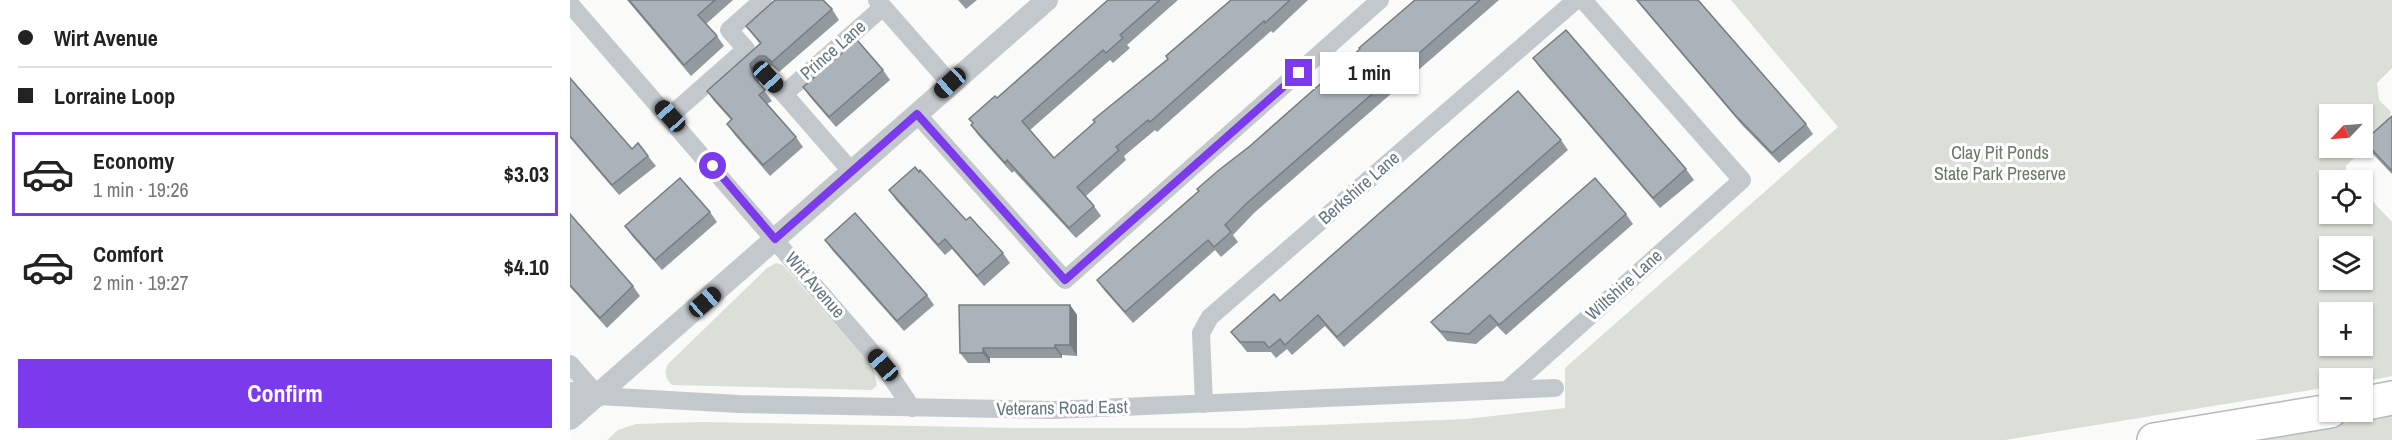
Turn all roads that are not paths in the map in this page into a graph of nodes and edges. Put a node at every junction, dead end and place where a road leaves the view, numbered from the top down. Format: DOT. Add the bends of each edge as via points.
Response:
graph roads {
  1 [pos="763,0"];
  2 [pos="1047,0"];
  3 [pos="1380,0"];
  4 [pos="1576,0"];
  5 [pos="1583,0"];
  6 [pos="880,3"];
  7 [pos="570,4"];
  8 [pos="768,77"];
  9 [pos="950,83"];
  10 [pos="784,94"];
  11 [pos="917,114"];
  12 [pos="670,116"];
  13 [pos="852,172"];
  14 [pos="775,239"];
  15 [pos="570,364"];
  16 [pos="1555,388"];
  17 [pos="1507,390"];
  18 [pos="570,393"];
  19 [pos="598,396"];
  20 [pos="2392,398"];
  21 [pos="2373,402"];
  22 [pos="1204,404"];
  23 [pos="912,408"];
  24 [pos="2319,413"];
  25 [pos="570,419"];
  26 [pos="2154,440"];
  1 -- 12 [label="street" via="729,30 746,49"];
  2 -- 9 [label="street"];
  3 -- 11 [label="street" via="1065,280"];
  4 -- 22 [label="street, Berkshire Lane" via="1210,317 1201,333"];
  5 -- 17 [label="street, Wiltshire Lane" via="1742,180"];
  6 -- 9 [label="street"];
  6 -- 10 [label="street, Prince Lane"];
  7 -- 12 [label="street, Wirt Avenue"];
  8 -- 10 [label="street, Prince Lane"];
  9 -- 11 [label="street"];
  10 -- 13 [label="street, Prince Lane"];
  11 -- 13 [label="street"];
  12 -- 14 [label="street, Wirt Avenue"];
  13 -- 14 [label="street"];
  14 -- 19 [label="street"];
  14 -- 23 [label="street, Wirt Avenue" via="883,365"];
  15 -- 19 [label="street"];
  16 -- 17 [label="street, Veterans Road East"];
  17 -- 22 [label="street, Veterans Road East"];
  18 -- 19 [label="street, Veterans Road East"];
  19 -- 23 [label="street, Veterans Road East"];
  19 -- 25 [label="street"];
  20 -- 21 [label="highway"];
  22 -- 23 [label="street, Veterans Road East" via="1053,410"];
  24 -- 26 [label="highway"];
}
